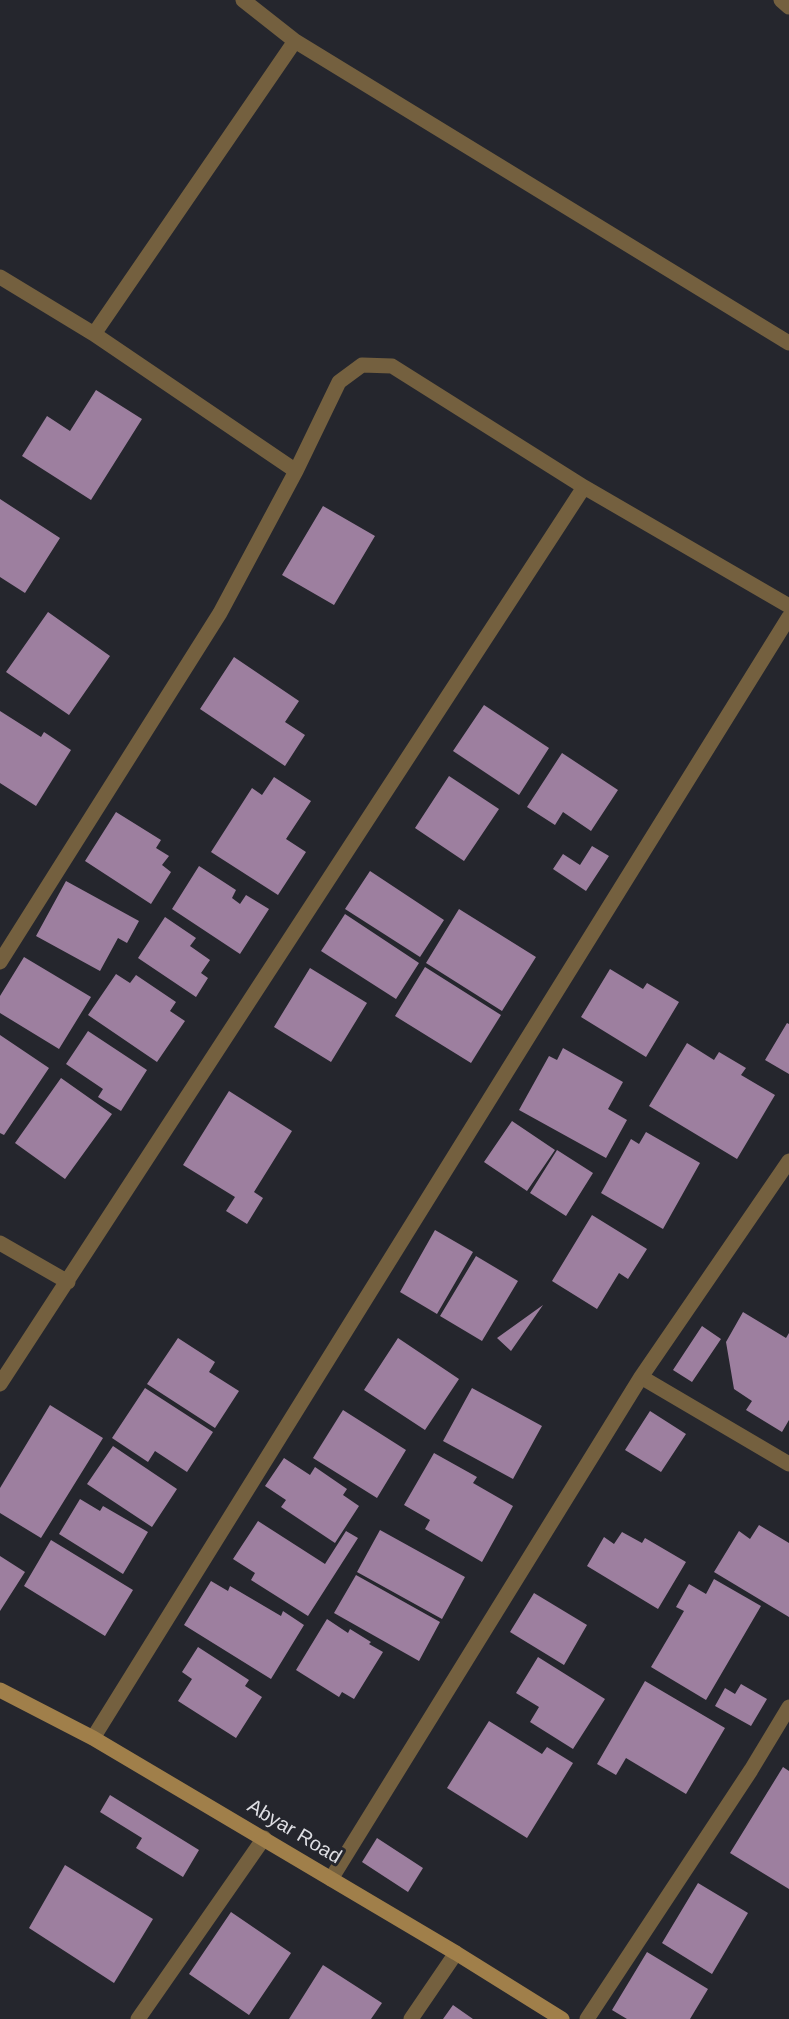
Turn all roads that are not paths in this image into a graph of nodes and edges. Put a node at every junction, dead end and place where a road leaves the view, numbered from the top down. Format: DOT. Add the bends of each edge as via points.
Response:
graph roads {
  1 [pos="243,0"];
  2 [pos="782,0"];
  3 [pos="789,7"];
  4 [pos="294,41"];
  5 [pos="0,277"];
  6 [pos="93,334"];
  7 [pos="789,343"];
  8 [pos="296,471"];
  9 [pos="584,488"];
  10 [pos="789,606"];
  11 [pos="789,617"];
  12 [pos="0,962"];
  13 [pos="789,1161"];
  14 [pos="0,1243"];
  15 [pos="68,1282"];
  16 [pos="641,1377"];
  17 [pos="0,1384"];
  18 [pos="789,1464"];
  19 [pos="0,1690"];
  20 [pos="789,1707"];
  21 [pos="93,1738"];
  22 [pos="264,1838"];
  23 [pos="331,1879"];
  24 [pos="456,1953"];
  25 [pos="138,2019"];
  26 [pos="411,2019"];
  27 [pos="562,2019"];
  28 [pos="587,2019"];
  1 -- 4 [label="street"];
  2 -- 3 [label="street"];
  4 -- 6 [label="street"];
  4 -- 7 [label="street"];
  5 -- 6 [label="street"];
  6 -- 8 [label="street"];
  8 -- 9 [label="street" via="339,382 362,365 392,366"];
  8 -- 12 [label="street" via="220,613"];
  9 -- 10 [label="street"];
  9 -- 15 [label="street"];
  11 -- 21 [label="street"];
  13 -- 16 [label="street"];
  14 -- 15 [label="street"];
  15 -- 17 [label="street"];
  16 -- 18 [label="street"];
  16 -- 23 [label="street"];
  19 -- 21 [label="main road, Abyar Road"];
  20 -- 28 [label="street"];
  21 -- 22 [label="main road, Abyar Road"];
  22 -- 23 [label="main road, Abyar Road"];
  22 -- 25 [label="street"];
  23 -- 24 [label="main road, Abyar Road"];
  24 -- 26 [label="street"];
  24 -- 27 [label="main road, Abyar Road"];
}
